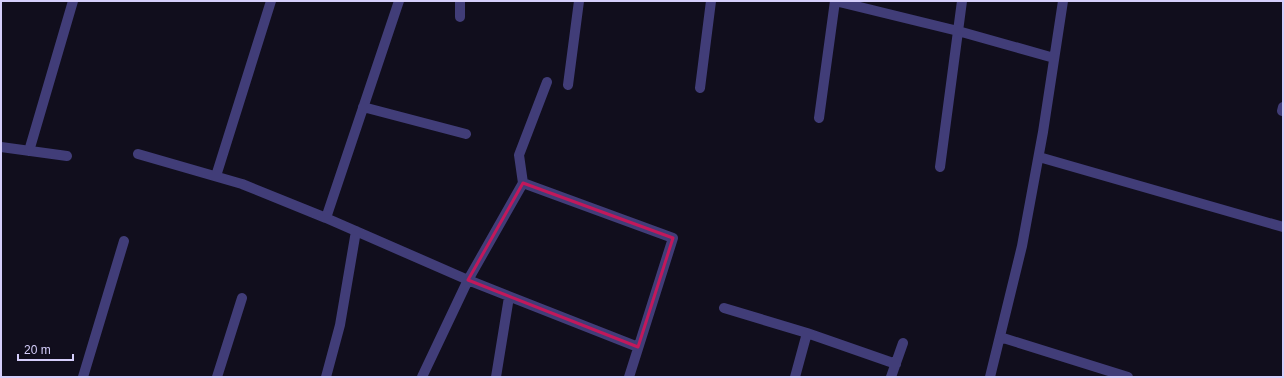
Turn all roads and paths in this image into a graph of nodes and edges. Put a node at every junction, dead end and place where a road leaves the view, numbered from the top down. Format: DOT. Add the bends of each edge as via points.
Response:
graph roads {
  1 [pos="73,1"];
  2 [pos="271,1"];
  3 [pos="399,1"];
  4 [pos="460,1"];
  5 [pos="580,1"];
  6 [pos="711,1"];
  7 [pos="835,1"];
  8 [pos="962,1"];
  9 [pos="1063,1"];
  10 [pos="460,17"];
  11 [pos="958,31"];
  12 [pos="1054,58"];
  13 [pos="547,82"];
  14 [pos="568,85"];
  15 [pos="700,88"];
  16 [pos="363,107"];
  17 [pos="819,118"];
  18 [pos="466,134"];
  19 [pos="1,147"];
  20 [pos="28,151"];
  21 [pos="138,154"];
  22 [pos="67,156"];
  23 [pos="1039,156"];
  24 [pos="940,167"];
  25 [pos="216,176"];
  26 [pos="523,183"];
  27 [pos="326,218"];
  28 [pos="1283,227"];
  29 [pos="356,231"];
  30 [pos="124,241"];
  31 [pos="468,280"];
  32 [pos="509,297"];
  33 [pos="242,298"];
  34 [pos="724,308"];
  35 [pos="807,333"];
  36 [pos="1000,337"];
  37 [pos="903,343"];
  38 [pos="638,347"];
  39 [pos="896,364"];
  40 [pos="83,377"];
  41 [pos="217,377"];
  42 [pos="326,377"];
  43 [pos="422,377"];
  44 [pos="496,377"];
  45 [pos="629,377"];
  46 [pos="795,377"];
  47 [pos="891,377"];
  48 [pos="990,377"];
  49 [pos="1128,377"];
  1 -- 20 [label="street"];
  2 -- 25 [label="street"];
  3 -- 16 [label="street"];
  4 -- 10 [label="street"];
  5 -- 14 [label="street"];
  6 -- 15 [label="street"];
  7 -- 11 [label="street"];
  7 -- 17 [label="street"];
  8 -- 11 [label="street"];
  9 -- 12 [label="street"];
  11 -- 12 [label="street"];
  11 -- 24 [label="street"];
  12 -- 23 [label="street"];
  13 -- 26 [label="street" via="519,156"];
  16 -- 18 [label="street"];
  16 -- 27 [label="street"];
  19 -- 20 [label="street"];
  20 -- 22 [label="street"];
  21 -- 25 [label="street"];
  23 -- 28 [label="street"];
  23 -- 36 [label="street" via="1022,246"];
  25 -- 27 [label="street"];
  26 -- 31 [label="street"];
  26 -- 38 [label="street" via="673,238"];
  27 -- 29 [label="street"];
  29 -- 31 [label="street"];
  29 -- 42 [label="street" via="340,325"];
  30 -- 40 [label="street"];
  31 -- 32 [label="street"];
  31 -- 43 [label="street"];
  32 -- 38 [label="street"];
  32 -- 44 [label="street"];
  33 -- 41 [label="street"];
  34 -- 35 [label="street"];
  35 -- 39 [label="street"];
  35 -- 46 [label="street"];
  36 -- 48 [label="street"];
  36 -- 49 [label="street"];
  37 -- 39 [label="street"];
  38 -- 45 [label="street"];
  39 -- 47 [label="street"];
}
